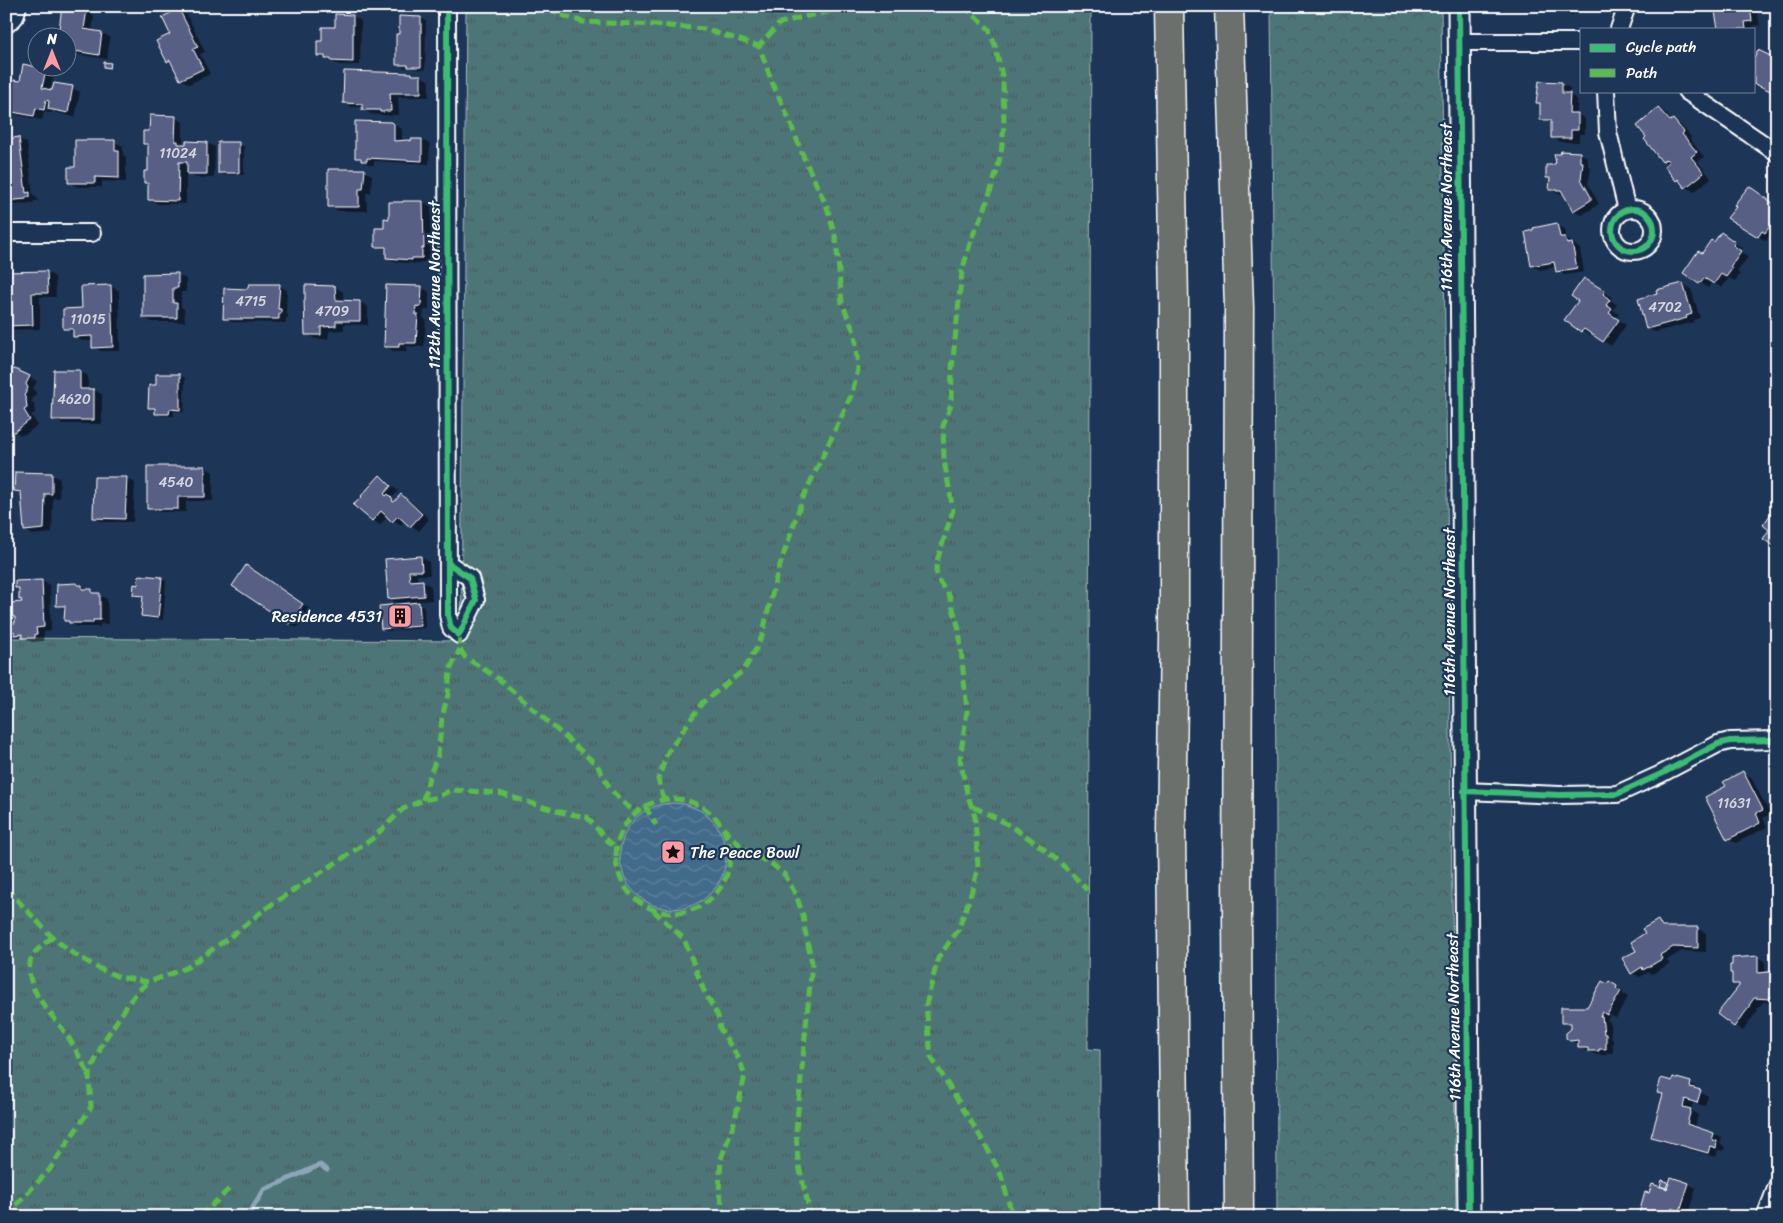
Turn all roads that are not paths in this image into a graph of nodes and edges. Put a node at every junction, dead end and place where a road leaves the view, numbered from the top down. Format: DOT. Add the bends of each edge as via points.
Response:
graph roads {
  1 [pos="18,6"];
  2 [pos="447,6"];
  3 [pos="1169,6"];
  4 [pos="1229,6"];
  5 [pos="1458,6"];
  6 [pos="1629,6"];
  7 [pos="1638,6"];
  8 [pos="6,25"];
  9 [pos="1619,28"];
  10 [pos="1459,42"];
  11 [pos="1580,42"];
  12 [pos="1606,92"];
  13 [pos="1687,92"];
  14 [pos="1777,153"];
  15 [pos="1627,210"];
  16 [pos="6,233"];
  17 [pos="92,233"];
  18 [pos="448,563"];
  19 [pos="1777,740"];
  20 [pos="1464,791"];
  21 [pos="1777,1186"];
  22 [pos="1176,1217"];
  23 [pos="1240,1217"];
  24 [pos="1469,1217"];
  25 [pos="1765,1217"];
  1 -- 8 [label="street" via="15,17"];
  2 -- 18 [label="street, 112th Avenue Northeast"];
  3 -- 22 [label="highway" via="1174,312 1171,831"];
  4 -- 23 [label="highway" via="1238,308"];
  5 -- 10 [label="street, 116th Avenue Northeast"];
  6 -- 7 [label="street"];
  6 -- 9 [label="street"];
  10 -- 11 [label="street"];
  10 -- 20 [label="street, 116th Avenue Northeast"];
  12 -- 15 [label="street" via="1608,132"];
  13 -- 14 [label="street"];
  16 -- 17 [label="street"];
  19 -- 20 [label="street" via="1718,744 1617,794"];
  20 -- 24 [label="street, 116th Avenue Northeast"];
  21 -- 25 [label="street"];
}
